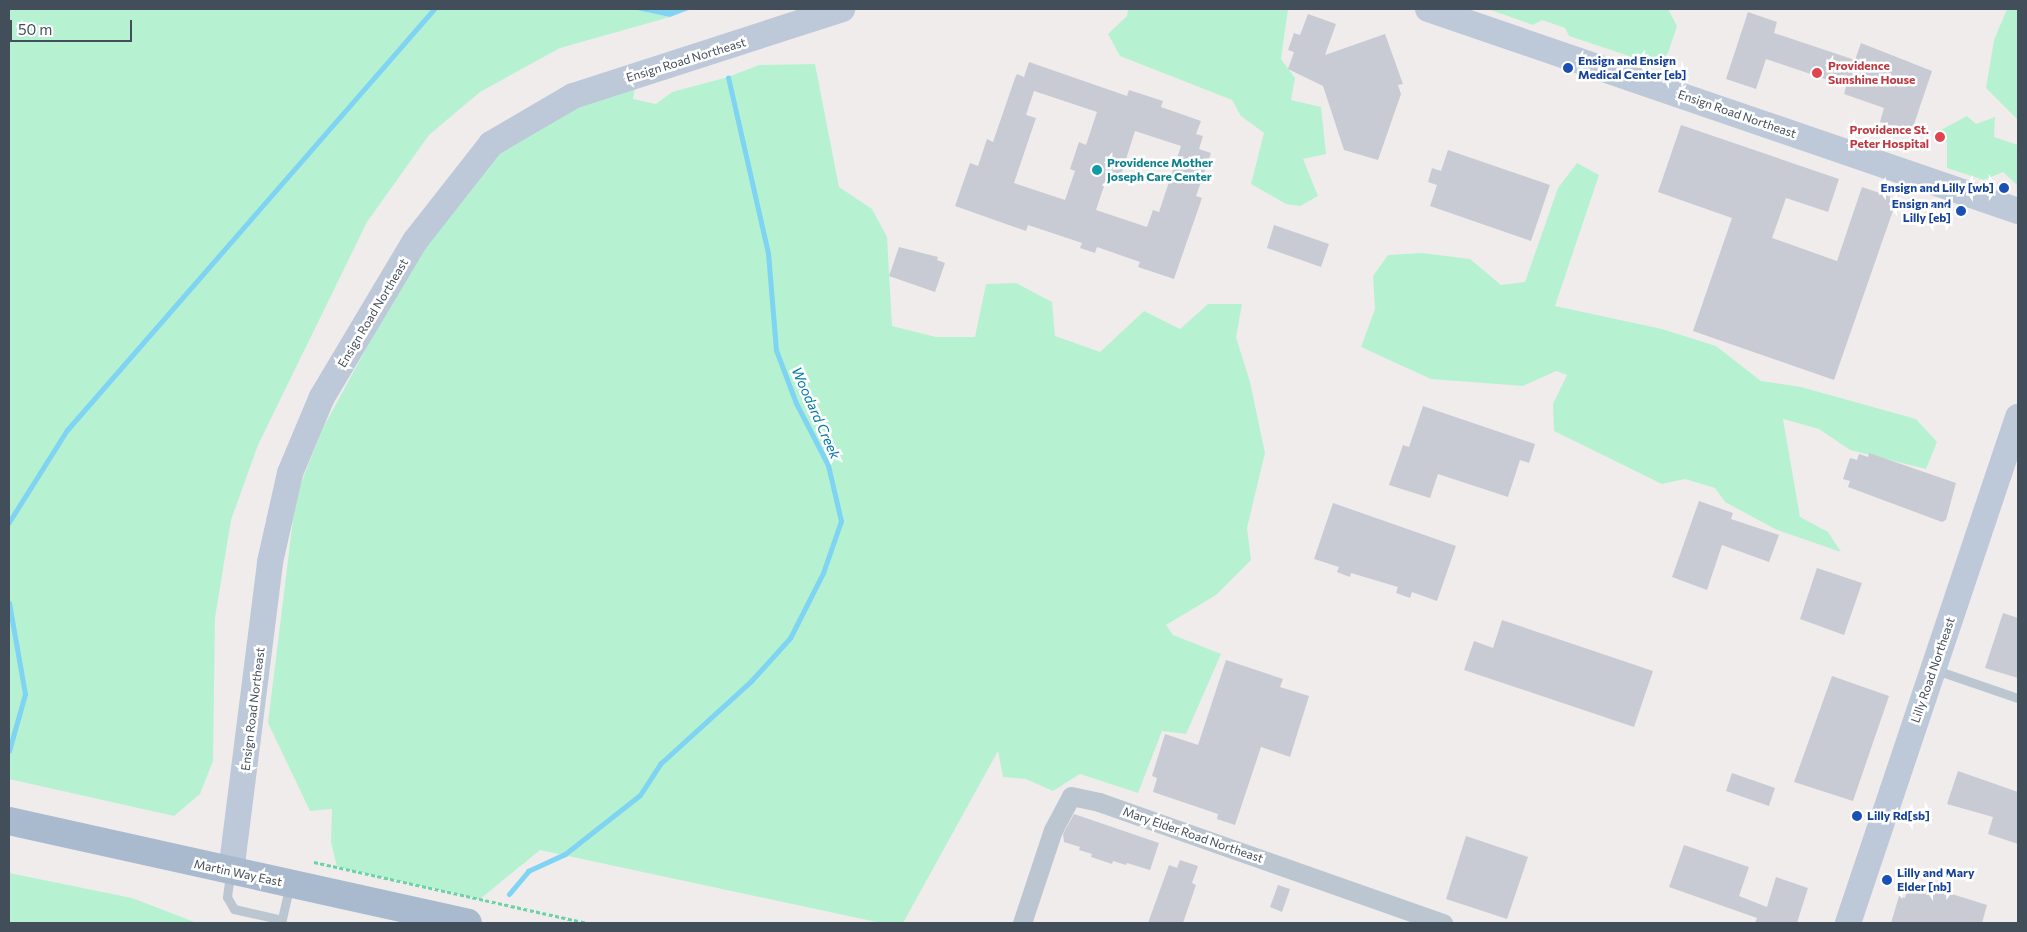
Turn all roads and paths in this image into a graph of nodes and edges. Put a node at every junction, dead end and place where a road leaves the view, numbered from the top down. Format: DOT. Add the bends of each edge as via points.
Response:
graph roads {
  1 [pos="842,9"];
  2 [pos="1428,9"];
  3 [pos="2018,211"];
  4 [pos="2018,417"];
  5 [pos="1934,669"];
  6 [pos="2018,698"];
  7 [pos="9,821"];
  8 [pos="314,862"];
  9 [pos="231,872"];
  10 [pos="289,884"];
  11 [pos="282,921"];
  12 [pos="468,923"];
  13 [pos="587,923"];
  14 [pos="1022,923"];
  15 [pos="1443,923"];
  16 [pos="1848,923"];
  1 -- 9 [label="street, Ensign Road Northeast" via="566,100 491,144 415,241 322,397 290,473 270,562"];
  2 -- 3 [label="street, Ensign Road Northeast"];
  4 -- 5 [label="street, Lilly Road Northeast"];
  5 -- 6 [label="lane"];
  5 -- 16 [label="street, Lilly Road Northeast"];
  7 -- 9 [label="main road, Martin Way East"];
  8 -- 13 [label="path"];
  9 -- 10 [label="main road, Martin Way East"];
  9 -- 11 [label="lane" via="226,897 234,909"];
  10 -- 11 [label="lane"];
  10 -- 12 [label="main road, Martin Way East"];
  14 -- 15 [label="street, Mary Elder Road Northeast" via="1053,830 1070,796 1099,802"];
}
